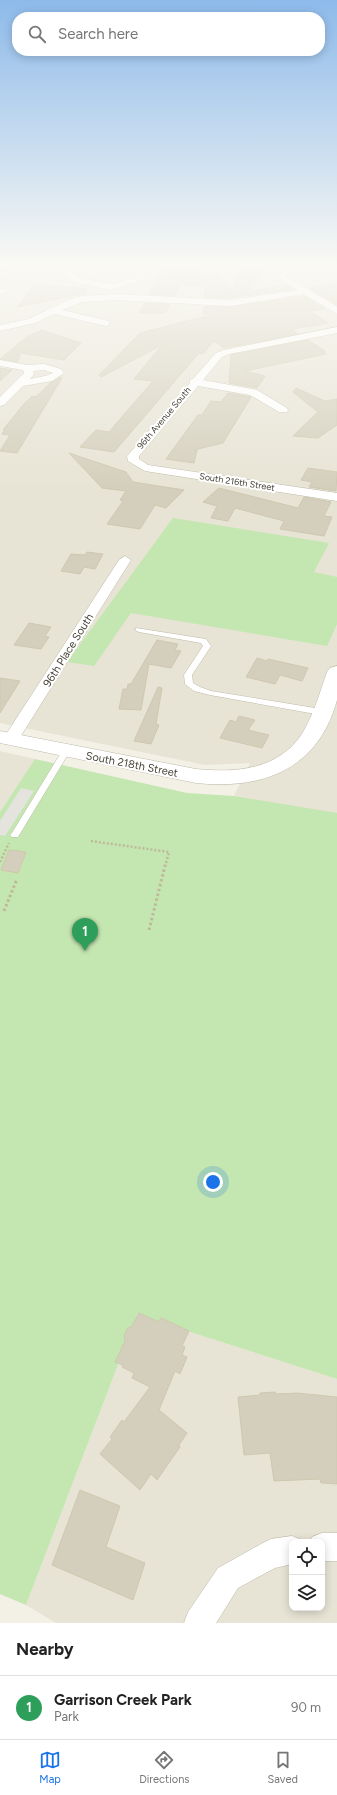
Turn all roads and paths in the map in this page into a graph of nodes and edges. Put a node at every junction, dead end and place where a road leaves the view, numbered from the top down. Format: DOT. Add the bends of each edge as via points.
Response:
graph roads {
  1 [pos="293,339"];
  2 [pos="0,363"];
  3 [pos="25,377"];
  4 [pos="194,382"];
  5 [pos="0,403"];
  6 [pos="282,410"];
  7 [pos="138,465"];
  8 [pos="337,497"];
  9 [pos="125,560"];
  10 [pos="139,630"];
  11 [pos="337,672"];
  12 [pos="321,712"];
  13 [pos="5,738"];
  14 [pos="66,750"];
  15 [pos="15,835"];
  16 [pos="91,841"];
  17 [pos="0,862"];
  18 [pos="17,879"];
  19 [pos="4,911"];
  20 [pos="149,930"];
  21 [pos="325,1547"];
  22 [pos="337,1547"];
  23 [pos="289,1551"];
  24 [pos="199,1623"];
  1 -- 4 [label="street, 96th Avenue South" via="227,352 214,359"];
  2 -- 3 [label="street"];
  3 -- 3 [label="street" via="48,379 56,376 58,371 49,367"];
  3 -- 5 [label="street"];
  4 -- 6 [label="street" via="252,392"];
  4 -- 7 [label="street, 96th Avenue South" via="133,456"];
  7 -- 8 [label="street, South 216th Street"];
  9 -- 13 [label="street, 96th Place South"];
  10 -- 12 [label="lane" via="203,641 207,646 188,675 188,684 197,689"];
  11 -- 12 [label="street, South 218th Street"];
  12 -- 14 [label="street, South 218th Street" via="311,736 302,749 285,763 264,773 242,779 215,779"];
  13 -- 14 [label="street, South 218th Street"];
  14 -- 15 [label="lane"];
  15 -- 17 [label="path"];
  16 -- 20 [label="path" via="169,852"];
  18 -- 19 [label="path"];
  21 -- 22 [label="street"];
  23 -- 24 [label="street" via="272,1554 228,1578"];
}
